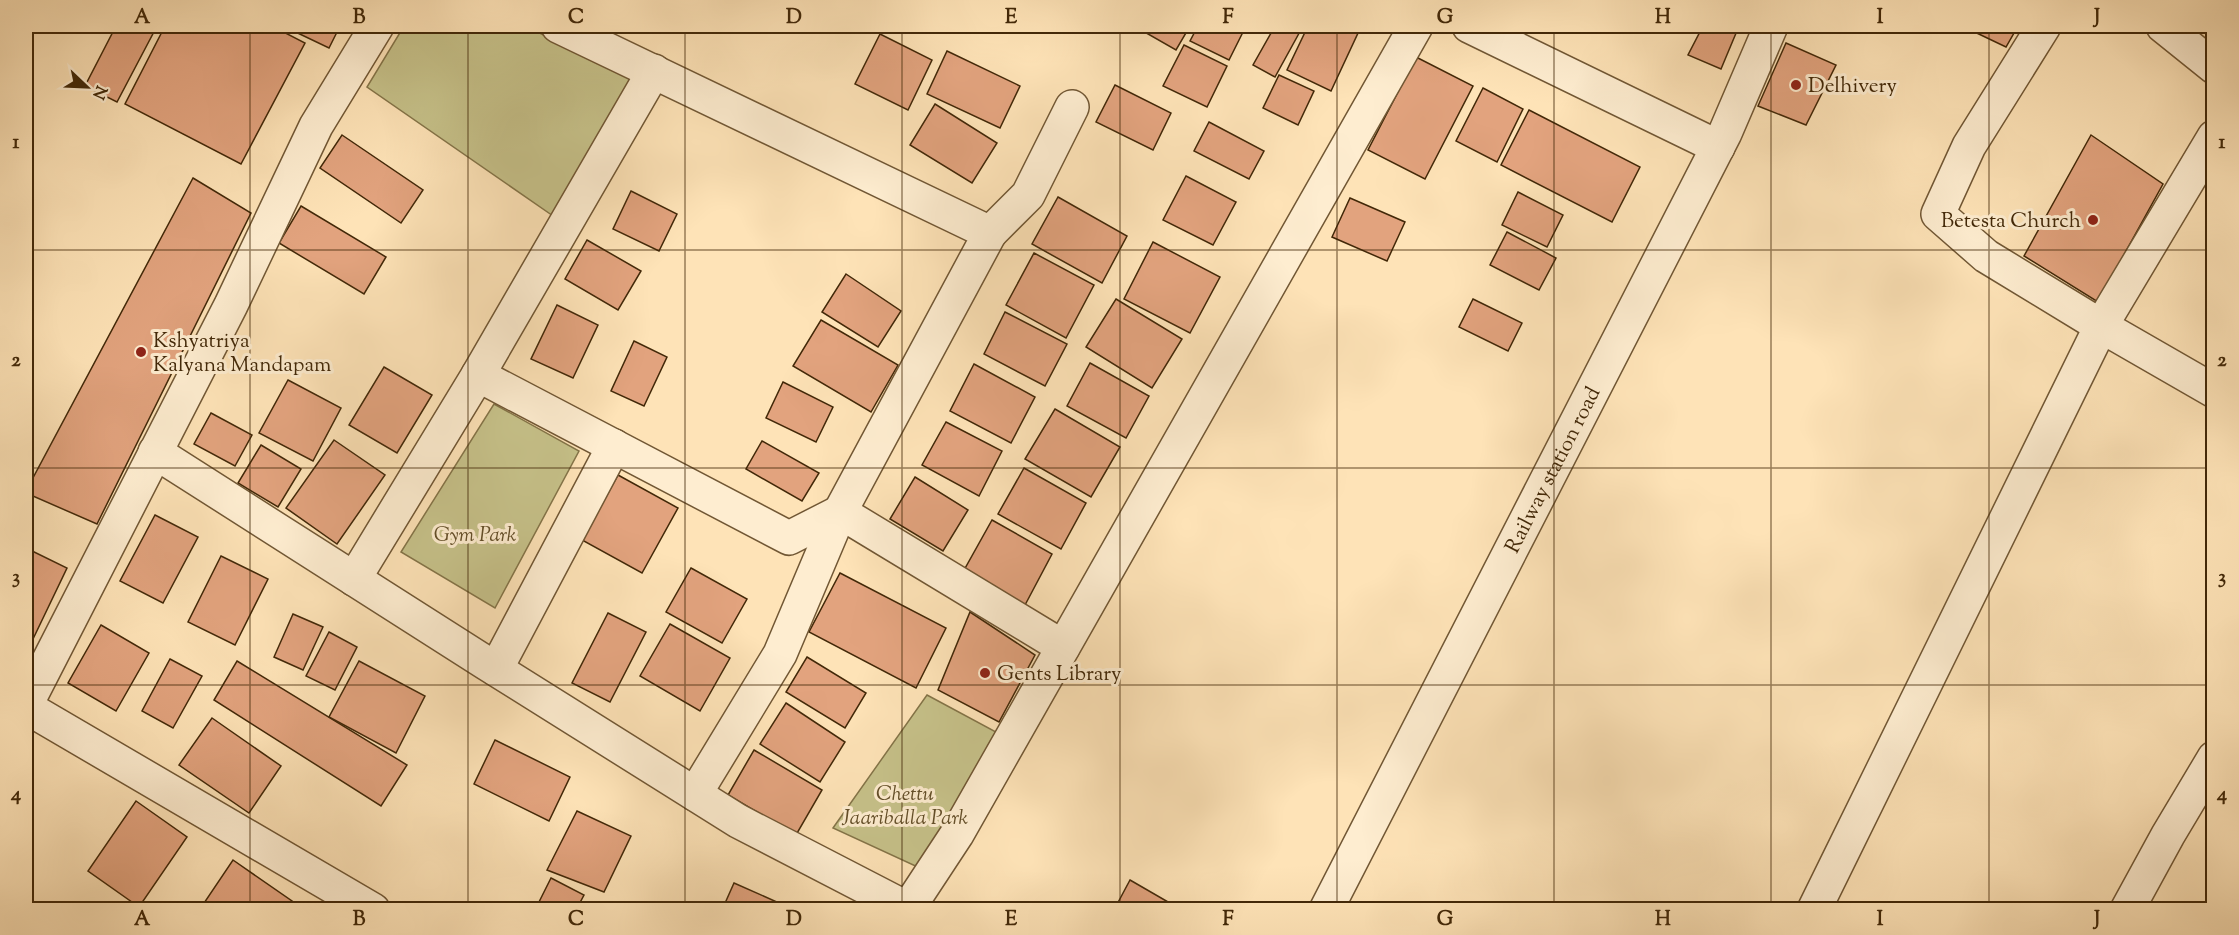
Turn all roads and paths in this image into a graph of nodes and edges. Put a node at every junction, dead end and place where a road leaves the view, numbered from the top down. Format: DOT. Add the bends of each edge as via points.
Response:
graph roads {
  1 [pos="377,26"];
  2 [pos="558,26"];
  3 [pos="1416,26"];
  4 [pos="1469,26"];
  5 [pos="1771,26"];
  6 [pos="2044,26"];
  7 [pos="2163,26"];
  8 [pos="2214,67"];
  9 [pos="654,71"];
  10 [pos="1072,106"];
  11 [pos="2214,137"];
  12 [pos="1718,147"];
  13 [pos="990,232"];
  14 [pos="2101,326"];
  15 [pos="478,375"];
  16 [pos="2214,390"];
  17 [pos="614,446"];
  18 [pos="155,452"];
  19 [pos="840,512"];
  20 [pos="354,579"];
  21 [pos="1063,647"];
  22 [pos="35,661"];
  23 [pos="496,669"];
  24 [pos="26,706"];
  25 [pos="2214,758"];
  26 [pos="696,794"];
  27 [pos="373,909"];
  28 [pos="908,909"];
  29 [pos="1326,909"];
  30 [pos="1814,909"];
  31 [pos="2127,909"];
  1 -- 18 [label="street" via="316,126 231,305"];
  2 -- 9 [label="street"];
  3 -- 21 [label="street"];
  4 -- 12 [label="street"];
  5 -- 12 [label="street, Railway station road"];
  6 -- 14 [label="street" via="1969,146 1938,214 1986,256"];
  7 -- 8 [label="street"];
  9 -- 13 [label="street"];
  9 -- 15 [label="street"];
  10 -- 13 [label="street" via="1028,195"];
  11 -- 14 [label="street"];
  12 -- 29 [label="street, Railway station road"];
  13 -- 19 [label="street"];
  14 -- 16 [label="street"];
  14 -- 30 [label="street"];
  15 -- 17 [label="street"];
  15 -- 20 [label="street"];
  17 -- 19 [label="street" via="789,538"];
  17 -- 23 [label="street"];
  18 -- 20 [label="street"];
  18 -- 22 [label="street"];
  19 -- 21 [label="street"];
  19 -- 26 [label="street" via="780,654"];
  20 -- 23 [label="street"];
  21 -- 28 [label="street" via="957,834"];
  22 -- 24 [label="street"];
  23 -- 26 [label="street"];
  24 -- 27 [label="street"];
  25 -- 31 [label="street"];
  26 -- 28 [label="street" via="738,821"];
}
